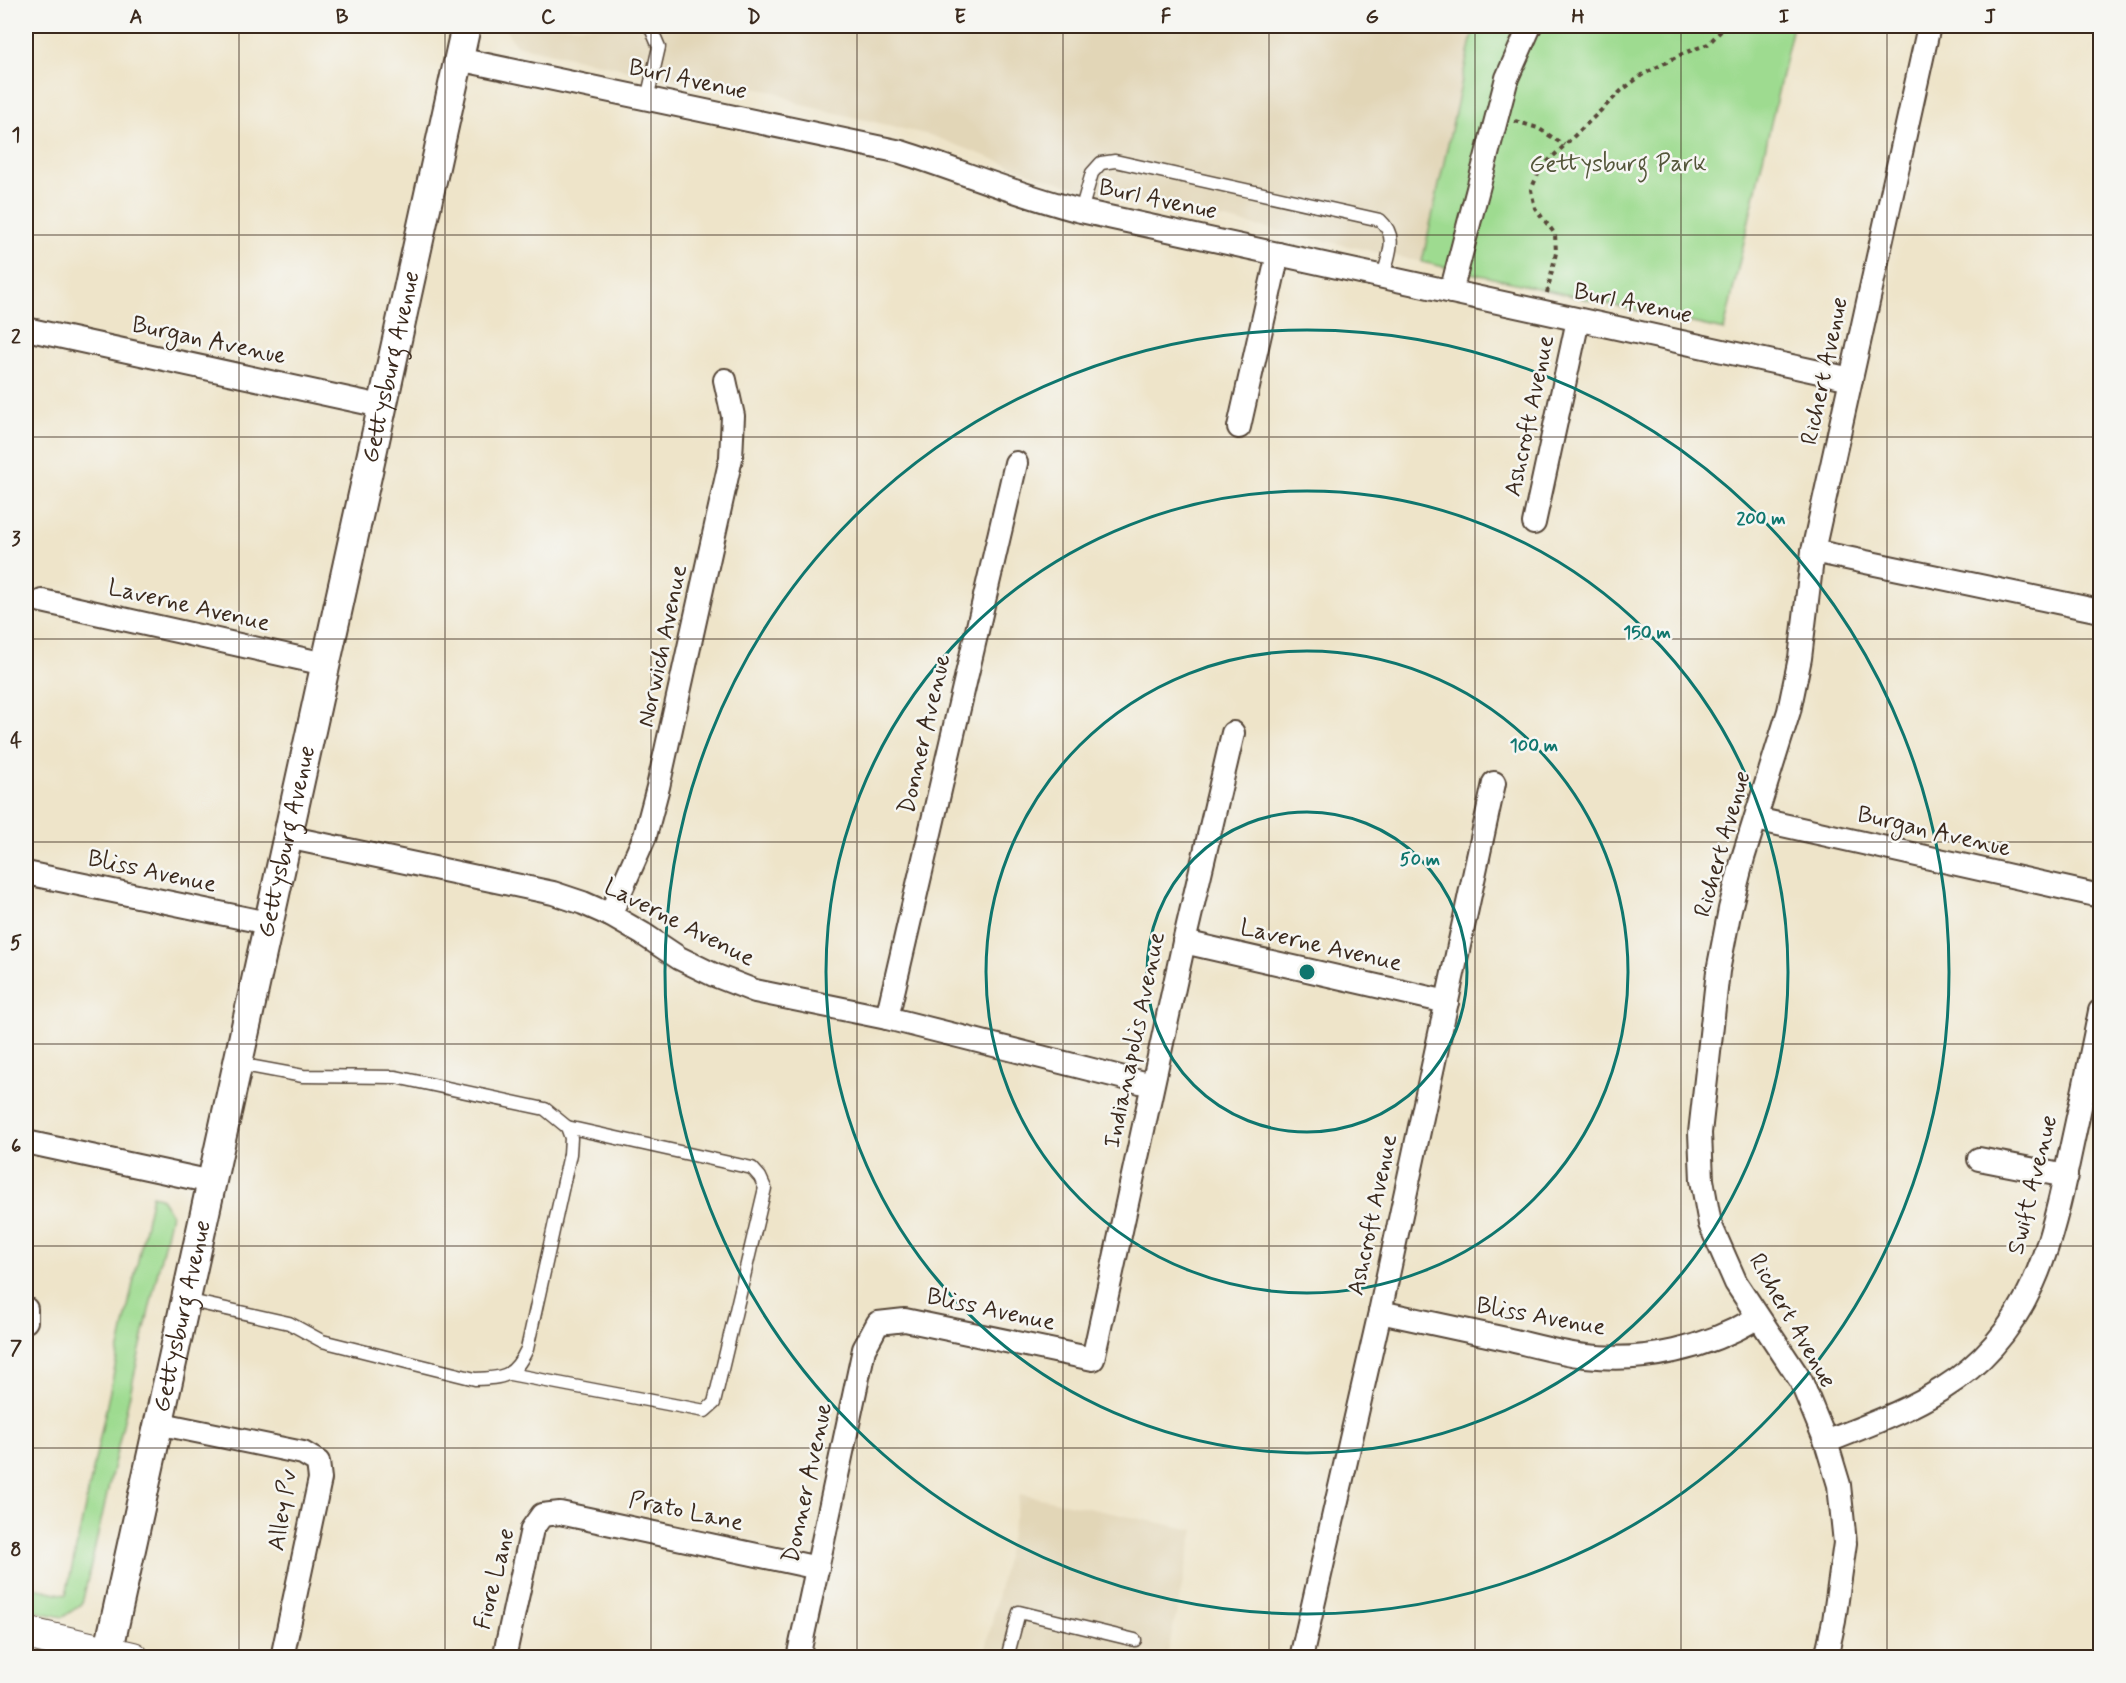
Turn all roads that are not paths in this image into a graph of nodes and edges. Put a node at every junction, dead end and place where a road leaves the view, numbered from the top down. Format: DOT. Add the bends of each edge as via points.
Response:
graph roads {
  1 [pos="466,26"];
  2 [pos="650,26"];
  3 [pos="1530,26"];
  4 [pos="1929,26"];
  5 [pos="458,59"];
  6 [pos="647,99"];
  7 [pos="1081,211"];
  8 [pos="1278,254"];
  9 [pos="1383,277"];
  10 [pos="1451,292"];
  11 [pos="1578,320"];
  12 [pos="26,329"];
  13 [pos="1851,378"];
  14 [pos="725,380"];
  15 [pos="381,406"];
  16 [pos="1239,427"];
  17 [pos="1016,463"];
  18 [pos="1534,523"];
  19 [pos="1813,551"];
  20 [pos="42,601"];
  21 [pos="2100,611"];
  22 [pos="325,664"];
  23 [pos="1233,733"];
  24 [pos="1494,783"];
  25 [pos="1756,819"];
  26 [pos="287,837"];
  27 [pos="26,873"];
  28 [pos="2100,896"];
  29 [pos="609,915"];
  30 [pos="268,923"];
  31 [pos="1184,942"];
  32 [pos="1447,1002"];
  33 [pos="2100,1011"];
  34 [pos="887,1018"];
  35 [pos="238,1064"];
  36 [pos="1152,1085"];
  37 [pos="567,1127"];
  38 [pos="26,1142"];
  39 [pos="1979,1159"];
  40 [pos="2066,1176"];
  41 [pos="212,1182"];
  42 [pos="185,1300"];
  43 [pos="26,1309"];
  44 [pos="1380,1312"];
  45 [pos="1757,1318"];
  46 [pos="26,1321"];
  47 [pos="878,1323"];
  48 [pos="1093,1359"];
  49 [pos="510,1374"];
  50 [pos="158,1424"];
  51 [pos="1826,1442"];
  52 [pos="542,1515"];
  53 [pos="818,1569"];
  54 [pos="26,1633"];
  55 [pos="1135,1640"];
  56 [pos="116,1656"];
  57 [pos="282,1658"];
  58 [pos="504,1658"];
  59 [pos="798,1658"];
  60 [pos="1007,1658"];
  61 [pos="1301,1658"];
  62 [pos="1826,1658"];
  1 -- 5 [label="street, Gettysburg Avenue"];
  2 -- 6 [label="lane" via="659,47"];
  3 -- 10 [label="street" via="1506,78"];
  4 -- 13 [label="street, Richert Avenue"];
  5 -- 6 [label="street, Burl Avenue"];
  5 -- 15 [label="street, Gettysburg Avenue"];
  6 -- 7 [label="street, Burl Avenue" via="901,152 1021,195"];
  7 -- 8 [label="street, Burl Avenue"];
  7 -- 9 [label="lane" via="1090,178 1101,163 1115,161 1150,168 1380,220 1390,228 1392,240"];
  8 -- 9 [label="street, Burl Avenue"];
  8 -- 16 [label="street"];
  9 -- 10 [label="street, Burl Avenue"];
  10 -- 11 [label="street, Burl Avenue"];
  11 -- 13 [label="street, Burl Avenue"];
  11 -- 18 [label="street, Ashcroft Avenue"];
  12 -- 15 [label="street, Burgan Avenue"];
  13 -- 19 [label="street, Richert Avenue"];
  14 -- 29 [label="street, Norwich Avenue" via="733,416 729,469 645,836"];
  15 -- 22 [label="street, Gettysburg Avenue"];
  17 -- 34 [label="street, Donner Avenue"];
  19 -- 21 [label="street"];
  19 -- 25 [label="street, Richert Avenue" via="1800,658 1789,711"];
  20 -- 22 [label="street, Laverne Avenue"];
  22 -- 26 [label="street, Gettysburg Avenue"];
  23 -- 31 [label="street, Indianapolis Avenue"];
  24 -- 32 [label="street, Ashcroft Avenue"];
  25 -- 28 [label="street, Burgan Avenue"];
  25 -- 45 [label="street, Richert Avenue" via="1730,909 1718,972 1700,1132 1701,1180 1710,1224 1736,1283"];
  26 -- 29 [label="street, Laverne Avenue" via="553,893"];
  26 -- 30 [label="street, Gettysburg Avenue"];
  27 -- 30 [label="street, Bliss Avenue"];
  29 -- 34 [label="street, Laverne Avenue" via="679,958 755,991"];
  30 -- 35 [label="street, Gettysburg Avenue"];
  31 -- 32 [label="street, Laverne Avenue"];
  31 -- 36 [label="street, Indianapolis Avenue"];
  32 -- 44 [label="street, Ashcroft Avenue"];
  33 -- 40 [label="street, Swift Avenue"];
  34 -- 36 [label="street, Laverne Avenue"];
  35 -- 37 [label="lane" via="303,1076 396,1077 545,1109"];
  35 -- 41 [label="street, Gettysburg Avenue"];
  36 -- 48 [label="street, Indianapolis Avenue"];
  37 -- 49 [label="lane" via="570,1154 526,1348 520,1364"];
  37 -- 49 [label="lane" via="752,1168 765,1188 714,1403 705,1411"];
  38 -- 41 [label="street"];
  39 -- 40 [label="street"];
  40 -- 51 [label="street, Swift Avenue" via="2054,1230 2039,1272 1994,1347 1942,1389"];
  41 -- 42 [label="street, Gettysburg Avenue"];
  42 -- 49 [label="lane" via="290,1323 322,1341 475,1379"];
  42 -- 50 [label="street, Gettysburg Avenue"];
  43 -- 46 [label="street"];
  44 -- 45 [label="street, Bliss Avenue" via="1586,1356 1632,1358 1705,1343"];
  44 -- 61 [label="street, Ashcroft Avenue"];
  45 -- 51 [label="street, Richert Avenue" via="1801,1381"];
  47 -- 48 [label="street, Bliss Avenue" via="905,1320"];
  47 -- 53 [label="street, Donner Avenue" via="864,1349"];
  50 -- 56 [label="street, Gettysburg Avenue"];
  50 -- 57 [label="street, Alley Pv" via="303,1454 318,1462 320,1479"];
  51 -- 62 [label="street, Richert Avenue" via="1839,1485 1845,1543"];
  52 -- 53 [label="street, Prato Lane" via="560,1513"];
  52 -- 58 [label="street, Fiore Lane" via="532,1529"];
  53 -- 59 [label="street, Donner Avenue"];
  54 -- 56 [label="main road"];
  55 -- 60 [label="lane" via="1019,1612"];
}
